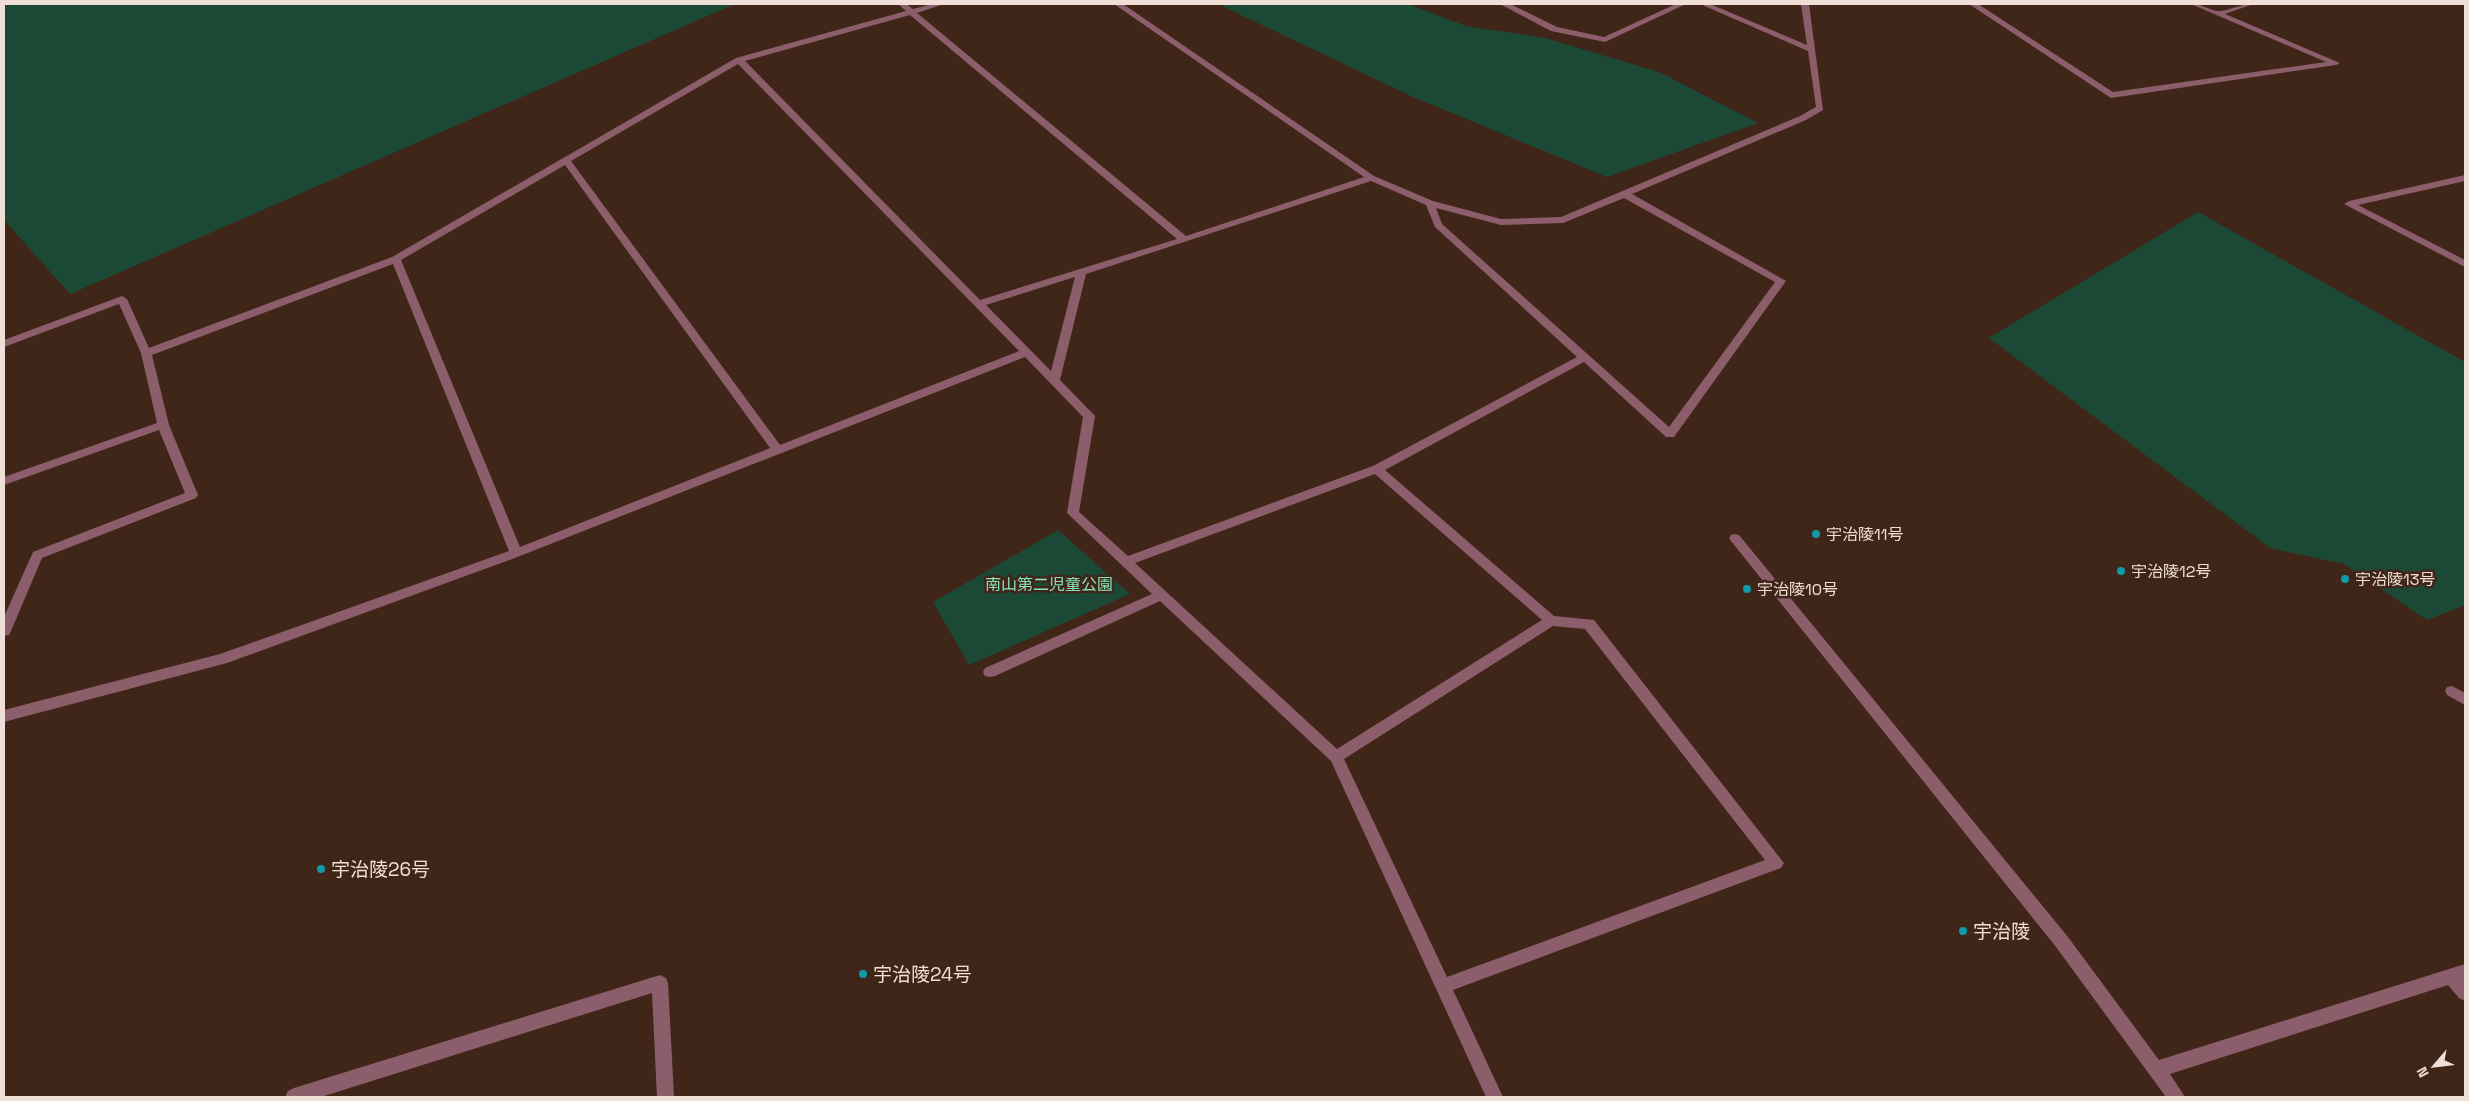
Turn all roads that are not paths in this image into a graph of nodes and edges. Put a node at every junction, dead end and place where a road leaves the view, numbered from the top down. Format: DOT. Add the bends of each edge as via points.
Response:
graph roads {
  1 [pos="902,4"];
  2 [pos="940,4"];
  3 [pos="1118,4"];
  4 [pos="1504,4"];
  5 [pos="1682,4"];
  6 [pos="1704,4"];
  7 [pos="1805,4"];
  8 [pos="1974,4"];
  9 [pos="2195,4"];
  10 [pos="2249,4"];
  11 [pos="911,13"];
  12 [pos="2220,13"];
  13 [pos="1812,50"];
  14 [pos="739,60"];
  15 [pos="566,160"];
  16 [pos="1371,178"];
  17 [pos="2465,178"];
  18 [pos="1624,194"];
  19 [pos="1430,203"];
  20 [pos="1184,240"];
  21 [pos="396,259"];
  22 [pos="2465,264"];
  23 [pos="1081,272"];
  24 [pos="980,303"];
  25 [pos="4,344"];
  26 [pos="1027,352"];
  27 [pos="146,353"];
  28 [pos="1585,357"];
  29 [pos="1054,380"];
  30 [pos="163,425"];
  31 [pos="777,449"];
  32 [pos="1377,469"];
  33 [pos="4,481"];
  34 [pos="1735,538"];
  35 [pos="516,553"];
  36 [pos="1126,562"];
  37 [pos="1161,595"];
  38 [pos="1551,621"];
  39 [pos="4,631"];
  40 [pos="990,672"];
  41 [pos="2452,690"];
  42 [pos="2465,700"];
  43 [pos="4,716"];
  44 [pos="1336,757"];
  45 [pos="2458,974"];
  46 [pos="1444,986"];
  47 [pos="2465,993"];
  48 [pos="2156,1070"];
  49 [pos="294,1097"];
  50 [pos="666,1097"];
  51 [pos="1495,1097"];
  52 [pos="2176,1097"];
  1 -- 11 [label="street"];
  2 -- 11 [label="street"];
  3 -- 16 [label="street"];
  4 -- 5 [label="street" via="1554,29 1605,40"];
  6 -- 13 [label="street"];
  7 -- 13 [label="street"];
  8 -- 12 [label="street" via="2111,95 2336,63"];
  9 -- 12 [label="street"];
  10 -- 12 [label="street"];
  11 -- 14 [label="street"];
  11 -- 20 [label="street"];
  13 -- 18 [label="street" via="1820,108"];
  14 -- 15 [label="street"];
  14 -- 24 [label="street"];
  15 -- 21 [label="street"];
  15 -- 31 [label="street"];
  16 -- 19 [label="street"];
  16 -- 20 [label="street"];
  17 -- 22 [label="street" via="2349,204"];
  18 -- 19 [label="street" via="1563,220 1501,222"];
  18 -- 28 [label="street" via="1781,281 1670,434"];
  19 -- 28 [label="street" via="1438,225"];
  20 -- 23 [label="street"];
  21 -- 27 [label="street"];
  21 -- 35 [label="street"];
  23 -- 24 [label="street"];
  23 -- 29 [label="street"];
  24 -- 26 [label="street"];
  25 -- 27 [label="street" via="122,299"];
  26 -- 29 [label="street"];
  26 -- 31 [label="street"];
  27 -- 30 [label="street"];
  28 -- 32 [label="street"];
  29 -- 36 [label="street" via="1089,416 1073,513"];
  30 -- 33 [label="street"];
  30 -- 39 [label="street" via="192,495 37,555"];
  31 -- 35 [label="street"];
  32 -- 36 [label="street"];
  32 -- 38 [label="street"];
  34 -- 48 [label="street" via="2046,921"];
  35 -- 43 [label="street" via="222,659"];
  36 -- 37 [label="street"];
  37 -- 40 [label="street"];
  37 -- 44 [label="street"];
  38 -- 44 [label="street"];
  38 -- 46 [label="street" via="1589,624 1776,863"];
  41 -- 42 [label="street"];
  44 -- 46 [label="street"];
  45 -- 47 [label="street"];
  45 -- 48 [label="street"];
  46 -- 51 [label="street"];
  48 -- 52 [label="street"];
  49 -- 50 [label="street" via="660,984"];
}
